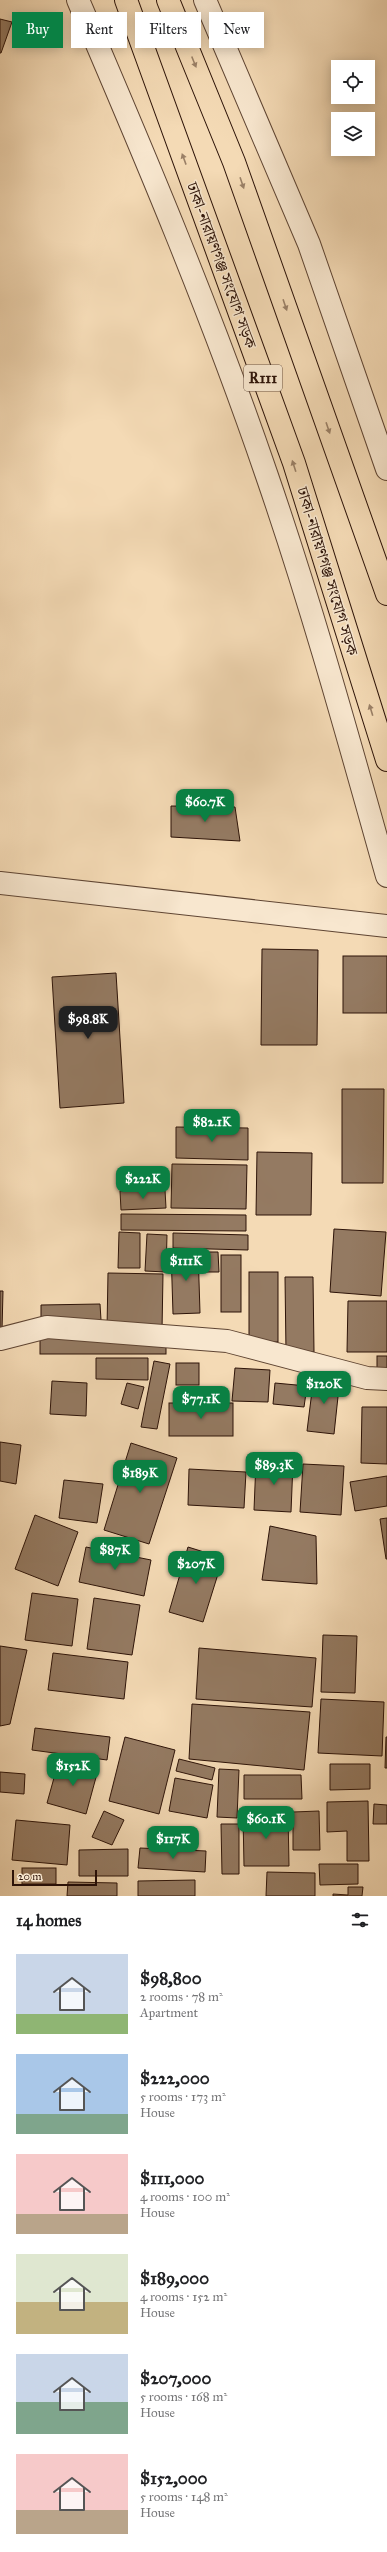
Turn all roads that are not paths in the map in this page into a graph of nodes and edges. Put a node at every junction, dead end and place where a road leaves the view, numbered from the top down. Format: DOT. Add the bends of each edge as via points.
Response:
graph roads {
  1 [pos="78,0"];
  2 [pos="126,0"];
  3 [pos="168,0"];
  4 [pos="205,0"];
  5 [pos="387,469"];
  6 [pos="387,594"];
  7 [pos="387,760"];
  8 [pos="387,876"];
  9 [pos="0,883"];
  10 [pos="387,926"];
  11 [pos="0,1339"];
  12 [pos="387,1379"];
  1 -- 8 [label="street" via="162,194 266,473 334,686"];
  7 -- 2 [label="main road, ঢাকা-নারায়ণগঞ্জ সংযোগ সড়ক / R111, one-way" via="294,463"];
  3 -- 6 [label="main road, R111, one-way" via="234,162"];
  4 -- 5 [label="street" via="309,244"];
  9 -- 10 [label="street"];
  11 -- 12 [label="street" via="47,1327 227,1341 367,1378"];
}
